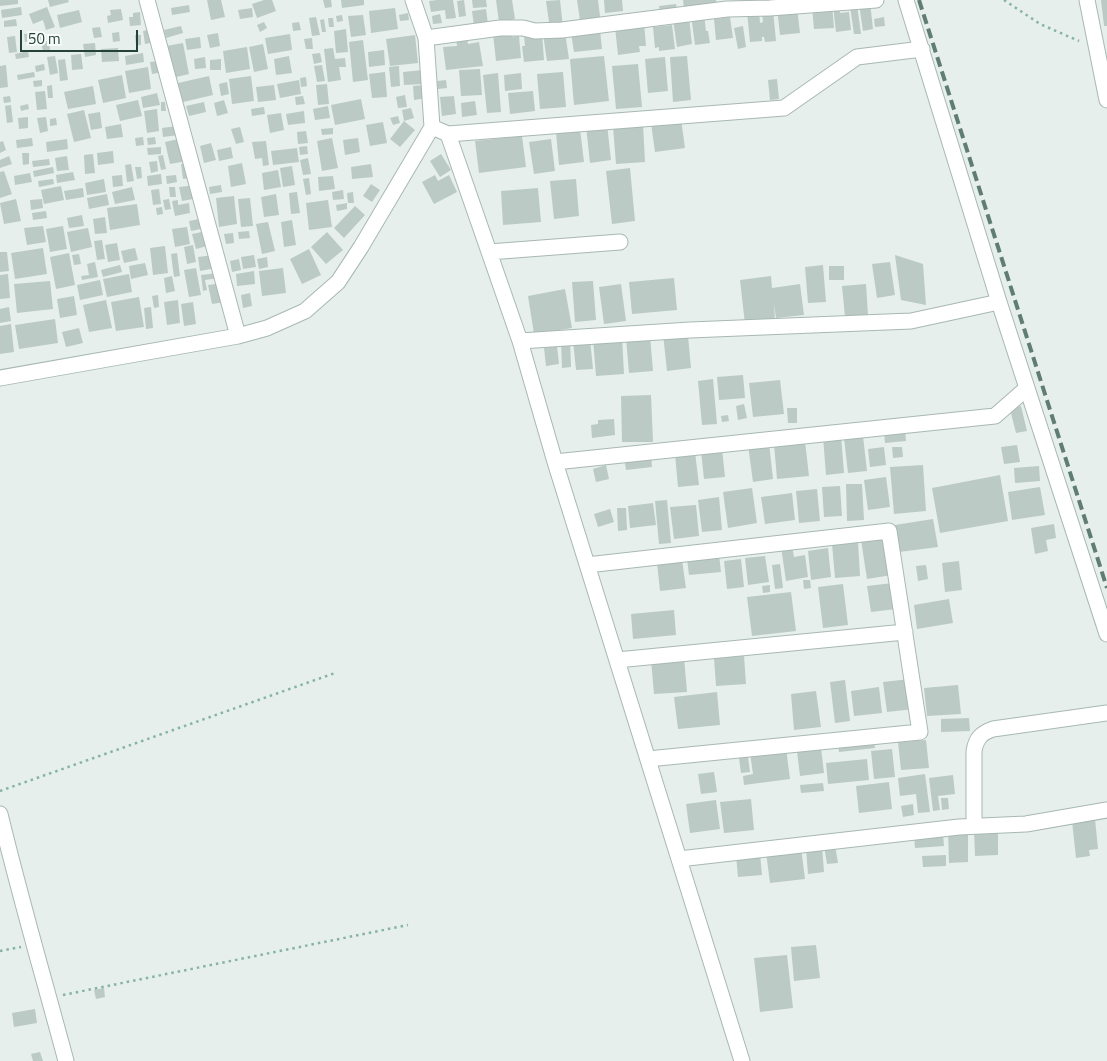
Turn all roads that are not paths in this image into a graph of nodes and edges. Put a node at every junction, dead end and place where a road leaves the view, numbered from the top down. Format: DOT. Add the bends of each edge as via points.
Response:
graph roads {
  1 [pos="147,0"];
  2 [pos="412,0"];
  3 [pos="876,0"];
  4 [pos="906,0"];
  5 [pos="1088,0"];
  6 [pos="426,38"];
  7 [pos="922,49"];
  8 [pos="1107,100"];
  9 [pos="432,127"];
  10 [pos="448,134"];
  11 [pos="620,242"];
  12 [pos="489,252"];
  13 [pos="999,302"];
  14 [pos="238,336"];
  15 [pos="520,340"];
  16 [pos="0,378"];
  17 [pos="1027,388"];
  18 [pos="554,462"];
  19 [pos="586,564"];
  20 [pos="905,632"];
  21 [pos="1107,634"];
  22 [pos="617,660"];
  23 [pos="1107,713"];
  24 [pos="648,759"];
  25 [pos="1107,810"];
  26 [pos="0,814"];
  27 [pos="974,826"];
  28 [pos="679,859"];
  29 [pos="66,1061"];
  30 [pos="742,1061"];
  1 -- 14 [label="street"];
  2 -- 6 [label="street"];
  3 -- 6 [label="street" via="727,9 562,30 500,28"];
  4 -- 7 [label="street"];
  5 -- 8 [label="street"];
  6 -- 9 [label="street"];
  7 -- 10 [label="street" via="857,57 784,108"];
  7 -- 13 [label="street"];
  9 -- 10 [label="street"];
  9 -- 14 [label="street" via="338,282 305,311 267,328"];
  10 -- 12 [label="street"];
  11 -- 12 [label="street"];
  12 -- 15 [label="street"];
  13 -- 15 [label="street" via="911,321"];
  13 -- 17 [label="street"];
  14 -- 16 [label="street"];
  15 -- 18 [label="street"];
  17 -- 18 [label="street" via="995,416"];
  17 -- 21 [label="street"];
  18 -- 19 [label="street"];
  19 -- 20 [label="street" via="889,531"];
  19 -- 22 [label="street"];
  20 -- 22 [label="street"];
  20 -- 24 [label="street" via="920,732"];
  22 -- 24 [label="street"];
  23 -- 27 [label="street" via="993,729 980,736 974,751"];
  24 -- 28 [label="street"];
  25 -- 27 [label="street" via="1026,824"];
  26 -- 29 [label="street"];
  27 -- 28 [label="street"];
  28 -- 30 [label="street"];
}
